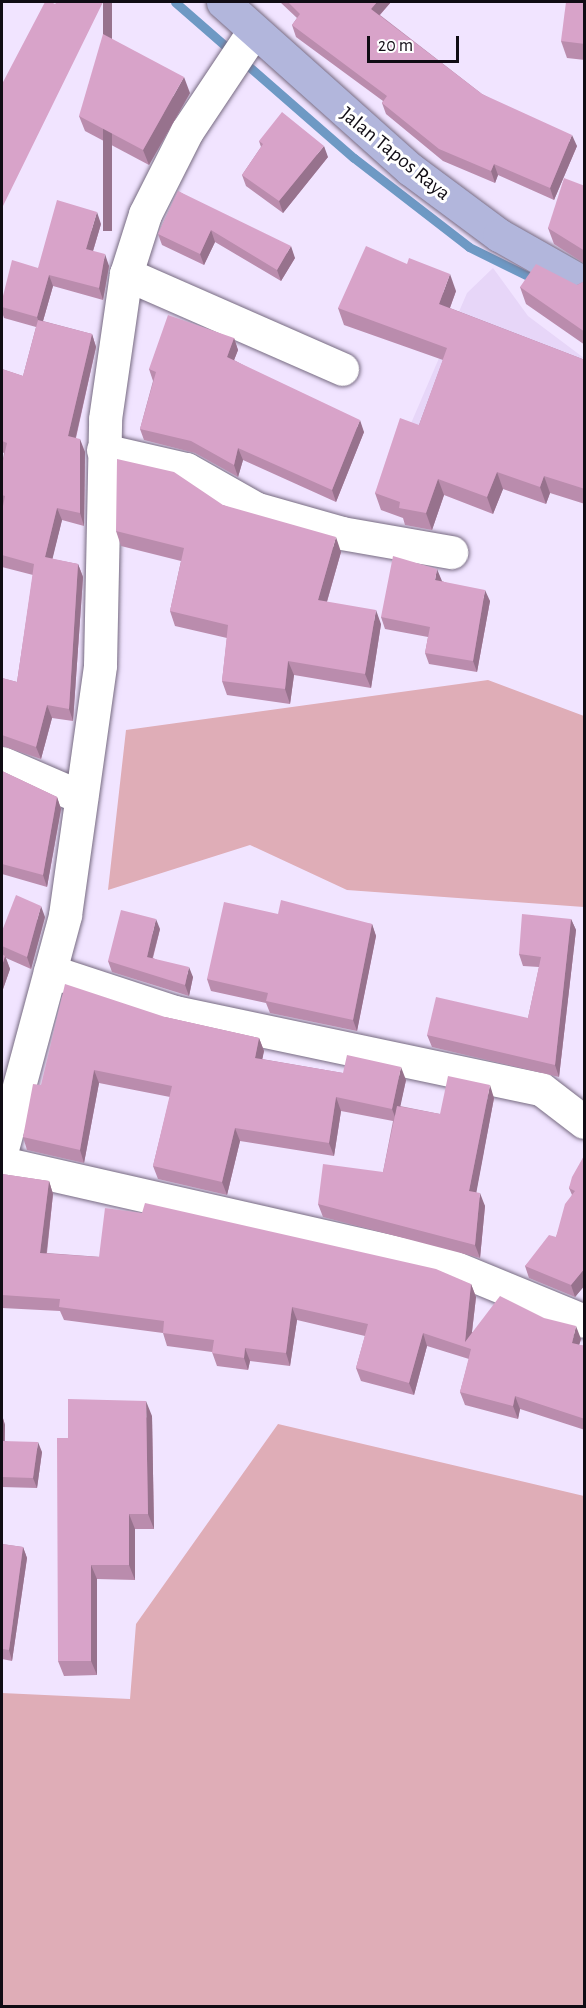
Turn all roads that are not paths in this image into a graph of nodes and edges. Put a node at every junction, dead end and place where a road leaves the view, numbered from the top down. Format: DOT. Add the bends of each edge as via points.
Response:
graph roads {
  1 [pos="223,2"];
  2 [pos="251,34"];
  3 [pos="126,274"];
  4 [pos="585,283"];
  5 [pos="342,369"];
  6 [pos="103,450"];
  7 [pos="451,552"];
  8 [pos="2,763"];
  9 [pos="81,797"];
  10 [pos="50,971"];
  11 [pos="585,1122"];
  12 [pos="2,1149"];
  13 [pos="2,1163"];
  14 [pos="585,1321"];
  1 -- 2 [label="main road, Jalan Tapos Raya"];
  2 -- 3 [label="street" via="187,131 150,203"];
  2 -- 4 [label="main road, Jalan Tapos Raya" via="410,169 499,235"];
  3 -- 5 [label="street"];
  3 -- 6 [label="street"];
  6 -- 7 [label="street" via="186,470 257,509 342,533"];
  6 -- 9 [label="street" via="100,665"];
  8 -- 9 [label="street"];
  9 -- 10 [label="street" via="65,915"];
  10 -- 11 [label="street" via="175,1012 541,1089"];
  10 -- 12 [label="street"];
  13 -- 14 [label="street" via="446,1264"];
}
